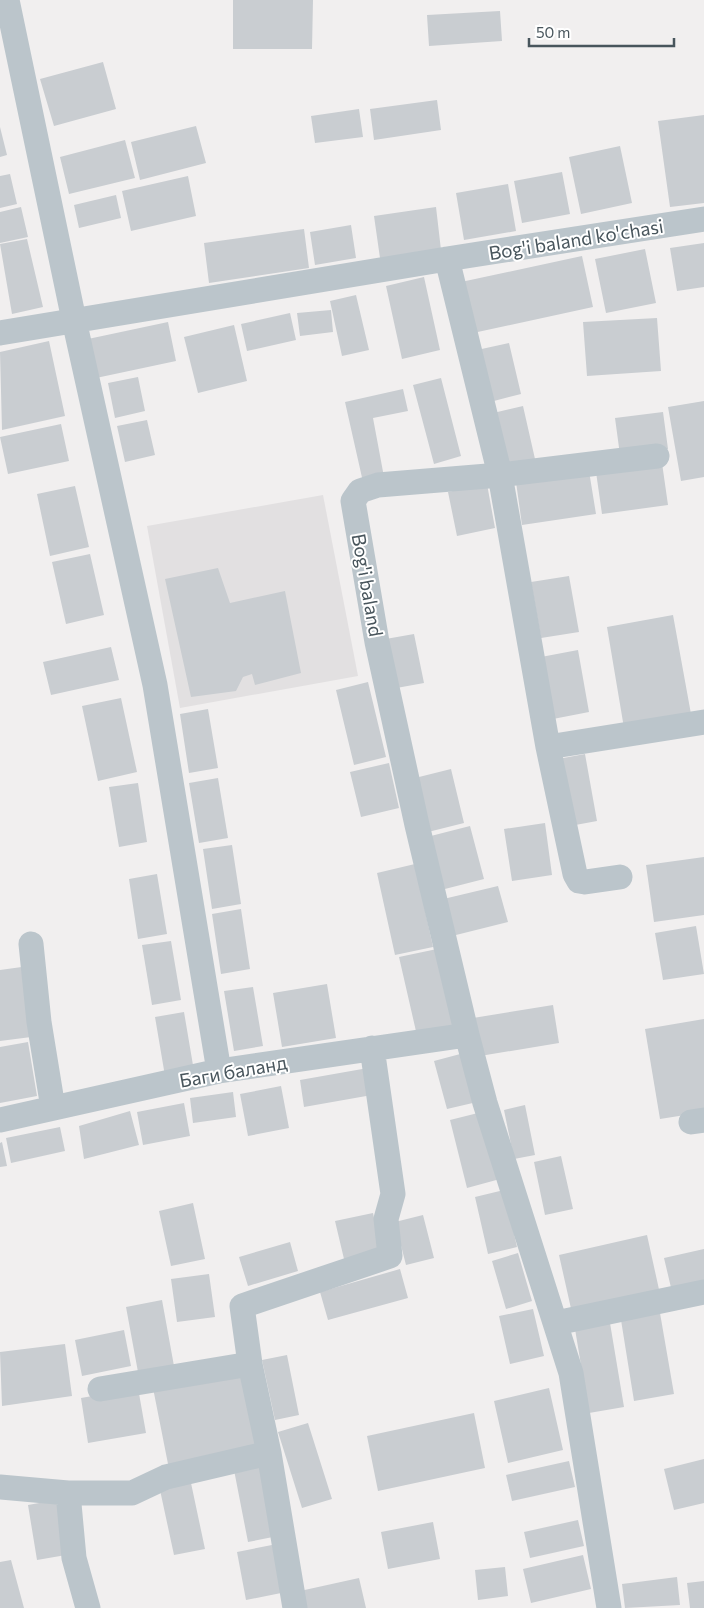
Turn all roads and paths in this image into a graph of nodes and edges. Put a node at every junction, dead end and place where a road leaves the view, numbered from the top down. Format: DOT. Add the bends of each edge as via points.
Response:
graph roads {
  1 [pos="7,0"];
  2 [pos="704,219"];
  3 [pos="447,259"];
  4 [pos="74,320"];
  5 [pos="0,333"];
  6 [pos="656,456"];
  7 [pos="500,475"];
  8 [pos="704,722"];
  9 [pos="548,747"];
  10 [pos="620,877"];
  11 [pos="31,944"];
  12 [pos="468,1035"];
  13 [pos="372,1048"];
  14 [pos="219,1071"];
  15 [pos="53,1108"];
  16 [pos="0,1120"];
  17 [pos="704,1292"];
  18 [pos="556,1323"];
  19 [pos="250,1364"];
  20 [pos="100,1389"];
  21 [pos="269,1454"];
  22 [pos="0,1487"];
  23 [pos="68,1493"];
  24 [pos="88,1608"];
  25 [pos="295,1608"];
  26 [pos="608,1608"];
  1 -- 4 [label="street"];
  2 -- 3 [label="street, Bog'i baland ko'chasi"];
  3 -- 4 [label="street, Bog'i baland ko'chasi"];
  3 -- 7 [label="street"];
  4 -- 5 [label="street, Bog'i baland ko'chasi"];
  4 -- 14 [label="street" via="155,685"];
  6 -- 7 [label="street, Bog'i baland"];
  7 -- 9 [label="street"];
  7 -- 12 [label="street, Bog'i baland" via="378,485 360,491 353,500 379,651 416,825"];
  8 -- 9 [label="street"];
  9 -- 10 [label="street" via="575,874 579,881 585,882"];
  11 -- 15 [label="street"];
  12 -- 13 [label="street, Баги баланд"];
  12 -- 18 [label="street, Bog'i baland" via="485,1103"];
  13 -- 14 [label="street, Баги баланд"];
  13 -- 19 [label="street" via="393,1194 386,1219 390,1256 242,1306"];
  14 -- 15 [label="street, Баги баланд"];
  15 -- 16 [label="street, Баги баланд"];
  17 -- 18 [label="street"];
  18 -- 26 [label="street, Bog'i baland" via="572,1373"];
  19 -- 20 [label="street"];
  19 -- 21 [label="street"];
  21 -- 23 [label="street" via="166,1477 132,1493"];
  21 -- 25 [label="street"];
  22 -- 23 [label="street"];
  23 -- 24 [label="street" via="74,1558"];
}
